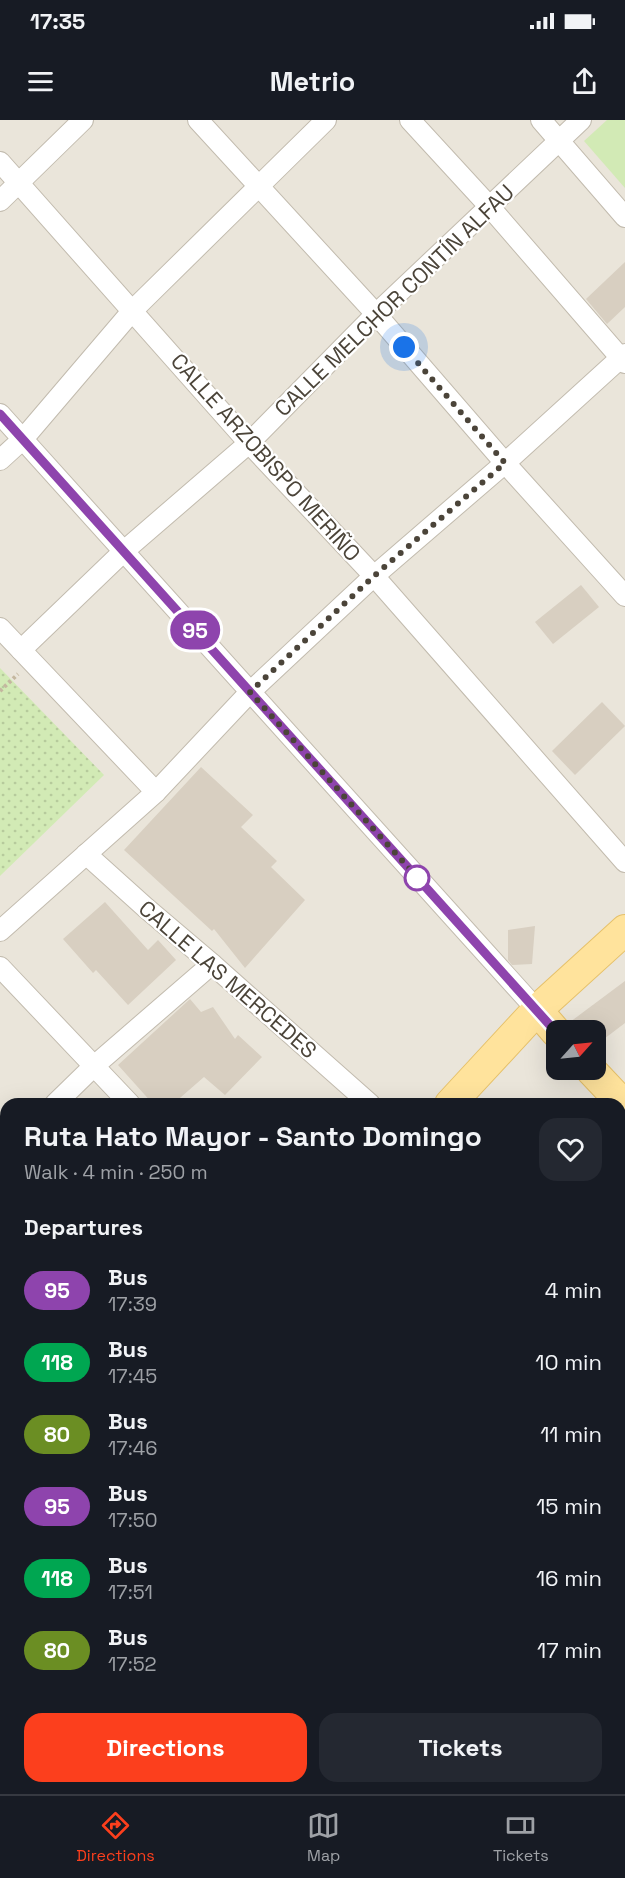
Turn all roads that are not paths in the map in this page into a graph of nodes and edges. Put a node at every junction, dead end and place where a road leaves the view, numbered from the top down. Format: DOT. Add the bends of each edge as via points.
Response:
graph roads {
  1 [pos="83,120"];
  2 [pos="198,120"];
  3 [pos="326,120"];
  4 [pos="410,120"];
  5 [pos="541,120"];
  6 [pos="581,120"];
  7 [pos="560,141"];
  8 [pos="0,162"];
  9 [pos="18,182"];
  10 [pos="258,187"];
  11 [pos="0,201"];
  12 [pos="489,206"];
  13 [pos="625,217"];
  14 [pos="133,310"];
  15 [pos="376,314"];
  16 [pos="624,358"];
  17 [pos="0,414"];
  18 [pos="23,439"];
  19 [pos="249,442"];
  20 [pos="0,460"];
  21 [pos="505,463"];
  22 [pos="124,551"];
  23 [pos="374,576"];
  24 [pos="625,596"];
  25 [pos="0,628"];
  26 [pos="21,650"];
  27 [pos="250,692"];
  28 [pos="156,792"];
  29 [pos="86,854"];
  30 [pos="625,862"];
  31 [pos="625,930"];
  32 [pos="0,931"];
  33 [pos="212,964"];
  34 [pos="0,967"];
  35 [pos="537,1010"];
  36 [pos="546,1020"];
  37 [pos="94,1066"];
  38 [pos="600,1080"];
  39 [pos="61,1098"];
  40 [pos="124,1098"];
  41 [pos="363,1098"];
  42 [pos="456,1098"];
  43 [pos="617,1098"];
  1 -- 9 [label="street"];
  2 -- 10 [label="street"];
  3 -- 10 [label="street"];
  4 -- 12 [label="street"];
  5 -- 7 [label="street"];
  6 -- 7 [label="street, CALLE MELCHOR CONTÍN ALFAU"];
  7 -- 12 [label="street, CALLE MELCHOR CONTÍN ALFAU"];
  7 -- 13 [label="street"];
  8 -- 9 [label="street, CALLE ARZOBISPO MERIÑO"];
  9 -- 11 [label="street"];
  9 -- 14 [label="street, CALLE ARZOBISPO MERIÑO"];
  10 -- 14 [label="street"];
  10 -- 15 [label="street"];
  12 -- 15 [label="street, CALLE MELCHOR CONTÍN ALFAU"];
  12 -- 16 [label="street"];
  14 -- 18 [label="street"];
  14 -- 19 [label="street, CALLE ARZOBISPO MERIÑO"];
  15 -- 19 [label="street, CALLE MELCHOR CONTÍN ALFAU"];
  15 -- 21 [label="street"];
  16 -- 21 [label="street"];
  17 -- 18 [label="street"];
  18 -- 20 [label="street"];
  18 -- 22 [label="street"];
  19 -- 22 [label="street, CALLE MELCHOR CONTÍN ALFAU"];
  19 -- 23 [label="street, CALLE ARZOBISPO MERIÑO"];
  21 -- 23 [label="street"];
  21 -- 24 [label="street"];
  22 -- 26 [label="street, CALLE MELCHOR CONTÍN ALFAU"];
  22 -- 27 [label="street"];
  23 -- 27 [label="street"];
  23 -- 30 [label="street, CALLE ARZOBISPO MERIÑO"];
  25 -- 26 [label="street"];
  26 -- 28 [label="street"];
  27 -- 28 [label="street"];
  27 -- 35 [label="street"];
  28 -- 29 [label="street"];
  29 -- 32 [label="street"];
  29 -- 33 [label="street, CALLE LAS MERCEDES"];
  31 -- 35 [label="main road"];
  33 -- 37 [label="street"];
  33 -- 41 [label="street, CALLE LAS MERCEDES"];
  34 -- 37 [label="street"];
  35 -- 36 [label="main road"];
  35 -- 42 [label="main road"];
  37 -- 39 [label="street"];
  37 -- 40 [label="street"];
  38 -- 43 [label="main road"];
}
